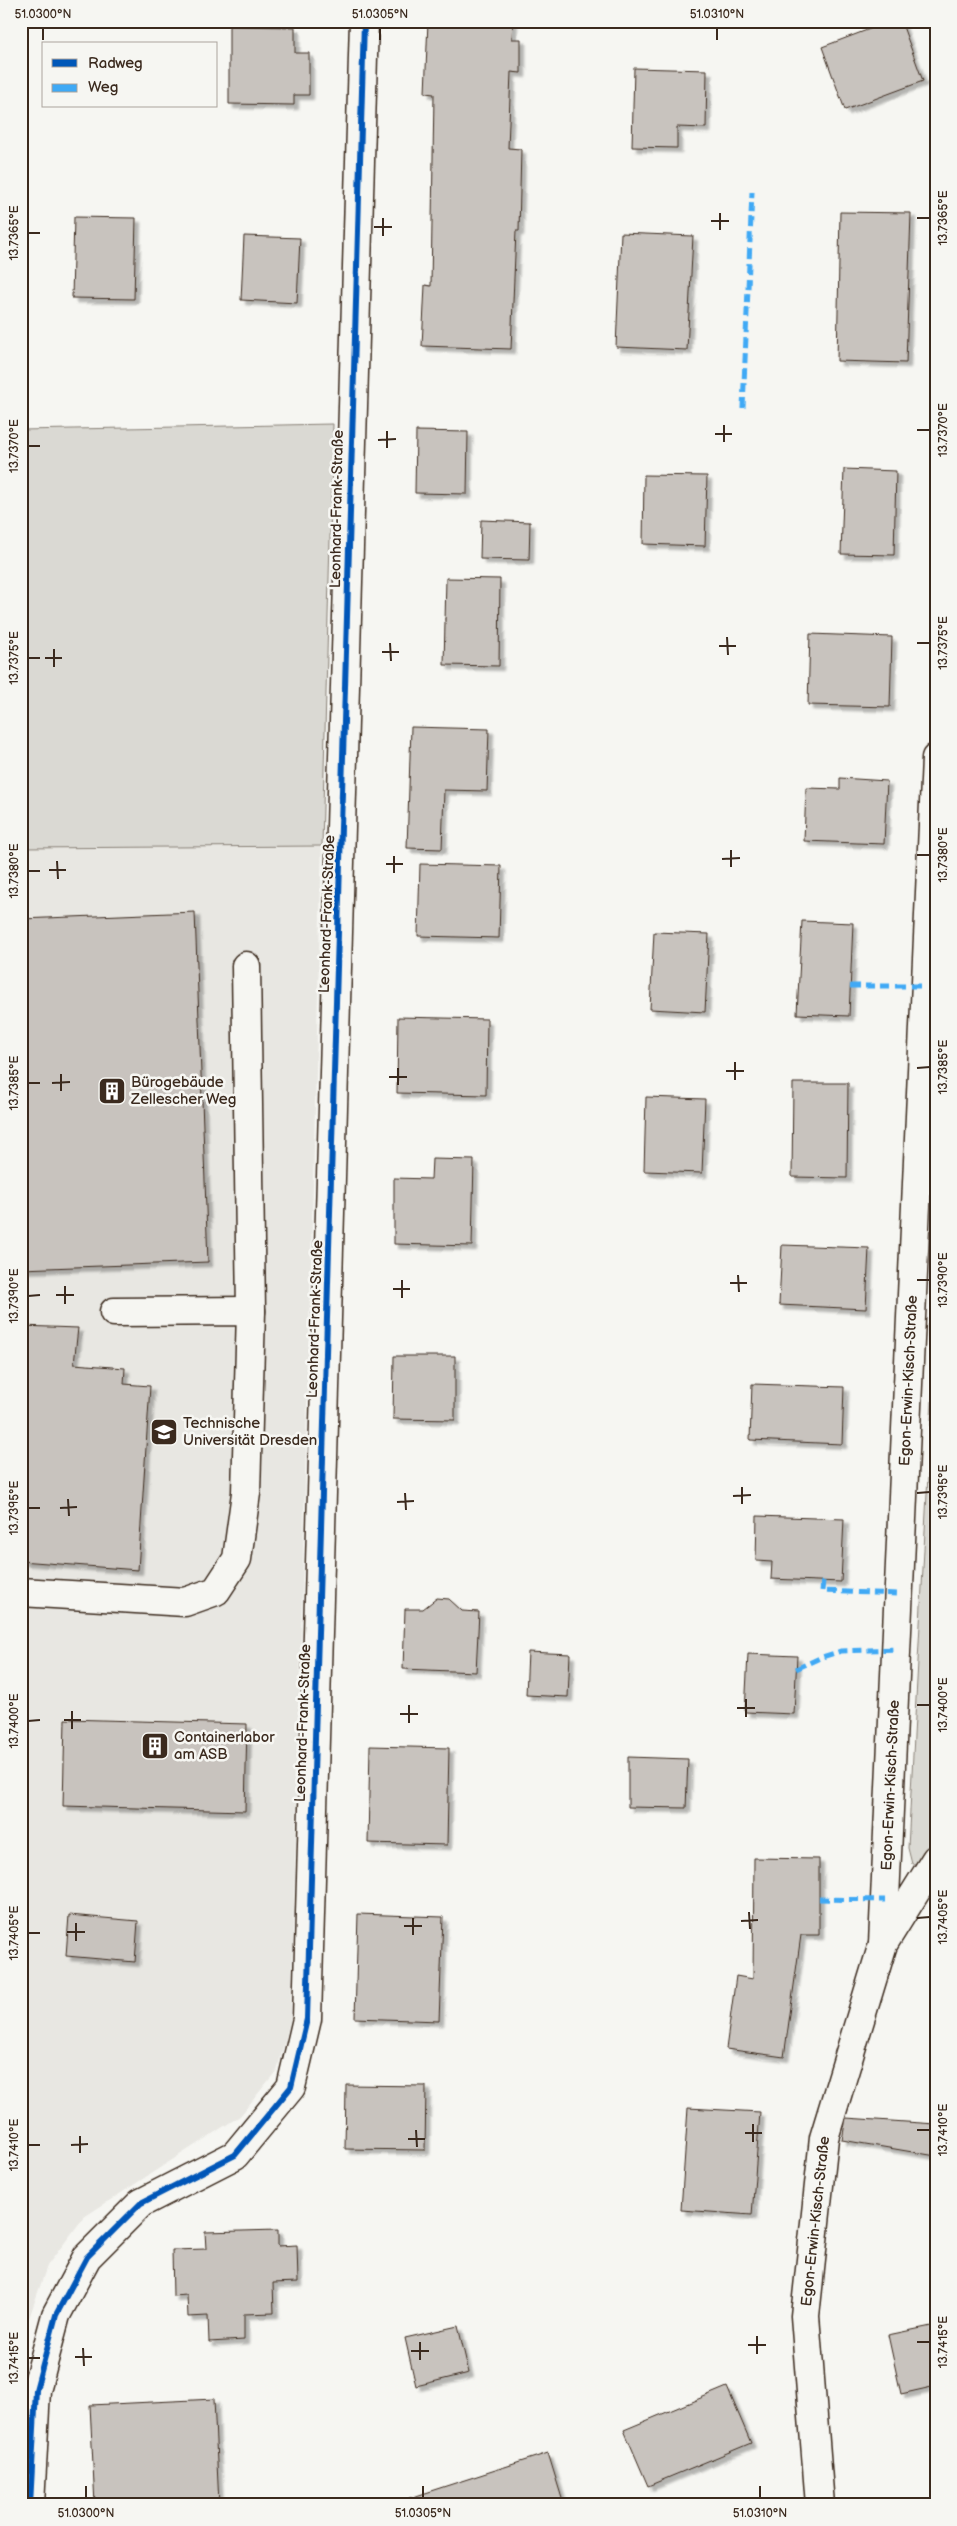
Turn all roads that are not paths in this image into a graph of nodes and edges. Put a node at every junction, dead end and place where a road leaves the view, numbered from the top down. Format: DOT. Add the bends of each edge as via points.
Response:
graph roads {
  1 [pos="364,21"];
  2 [pos="936,758"];
  3 [pos="246,966"];
  4 [pos="251,1311"];
  5 [pos="114,1312"];
  6 [pos="21,1592"];
  7 [pos="936,1859"];
  8 [pos="883,1944"];
  9 [pos="28,2492"];
  10 [pos="820,2505"];
  1 -- 9 [label="street, Leonhard-Frank-Straße" via="307,2019 291,2087 235,2155 141,2203 87,2258 56,2315 36,2390"];
  2 -- 8 [label="street, Egon-Erwin-Kisch-Straße"];
  3 -- 4 [label="street"];
  4 -- 5 [label="street"];
  4 -- 6 [label="street" via="246,1493 237,1559 216,1591 185,1602"];
  7 -- 8 [label="street, Egon-Erwin-Kisch-Straße"];
  8 -- 10 [label="street, Egon-Erwin-Kisch-Straße" via="824,2138 805,2316"];
}
